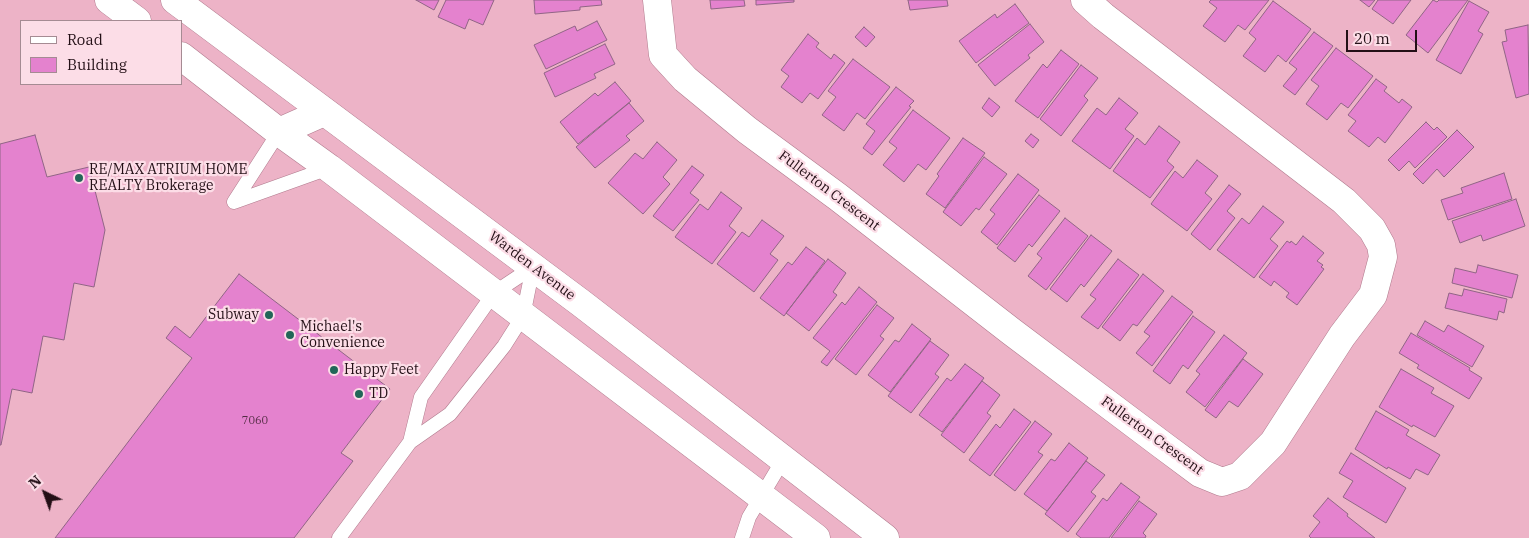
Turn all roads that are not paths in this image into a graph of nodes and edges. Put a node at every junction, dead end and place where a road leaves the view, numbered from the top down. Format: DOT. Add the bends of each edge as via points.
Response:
graph roads {
  1 [pos="109,0"];
  2 [pos="175,0"];
  3 [pos="657,0"];
  4 [pos="1085,0"];
  5 [pos="136,20"];
  6 [pos="182,57"];
  7 [pos="324,112"];
  8 [pos="279,132"];
  9 [pos="329,168"];
  10 [pos="534,267"];
  11 [pos="494,293"];
  12 [pos="523,316"];
  13 [pos="410,442"];
  14 [pos="783,460"];
  15 [pos="762,497"];
  16 [pos="339,538"];
  17 [pos="742,538"];
  18 [pos="816,538"];
  19 [pos="885,538"];
  1 -- 5 [label="main road"];
  2 -- 7 [label="main road, Warden Avenue"];
  3 -- 4 [label="main road, Fullerton Crescent" via="663,55 684,79 1161,444 1200,473 1222,482 1240,476 1273,442 1342,336 1373,295 1383,257 1381,245 1372,229 1344,201"];
  6 -- 8 [label="main road"];
  7 -- 8 [label="main road"];
  7 -- 10 [label="main road, Warden Avenue"];
  8 -- 9 [label="main road"];
  8 -- 9 [label="lane" via="234,202"];
  9 -- 11 [label="main road"];
  10 -- 11 [label="lane"];
  10 -- 12 [label="lane"];
  10 -- 14 [label="main road, Warden Avenue"];
  11 -- 12 [label="main road"];
  11 -- 13 [label="lane" via="420,397"];
  12 -- 13 [label="lane" via="504,346 450,414"];
  12 -- 15 [label="main road"];
  13 -- 16 [label="lane"];
  14 -- 15 [label="lane"];
  14 -- 19 [label="main road, Warden Avenue"];
  15 -- 17 [label="lane" via="749,517"];
  15 -- 18 [label="main road"];
}
